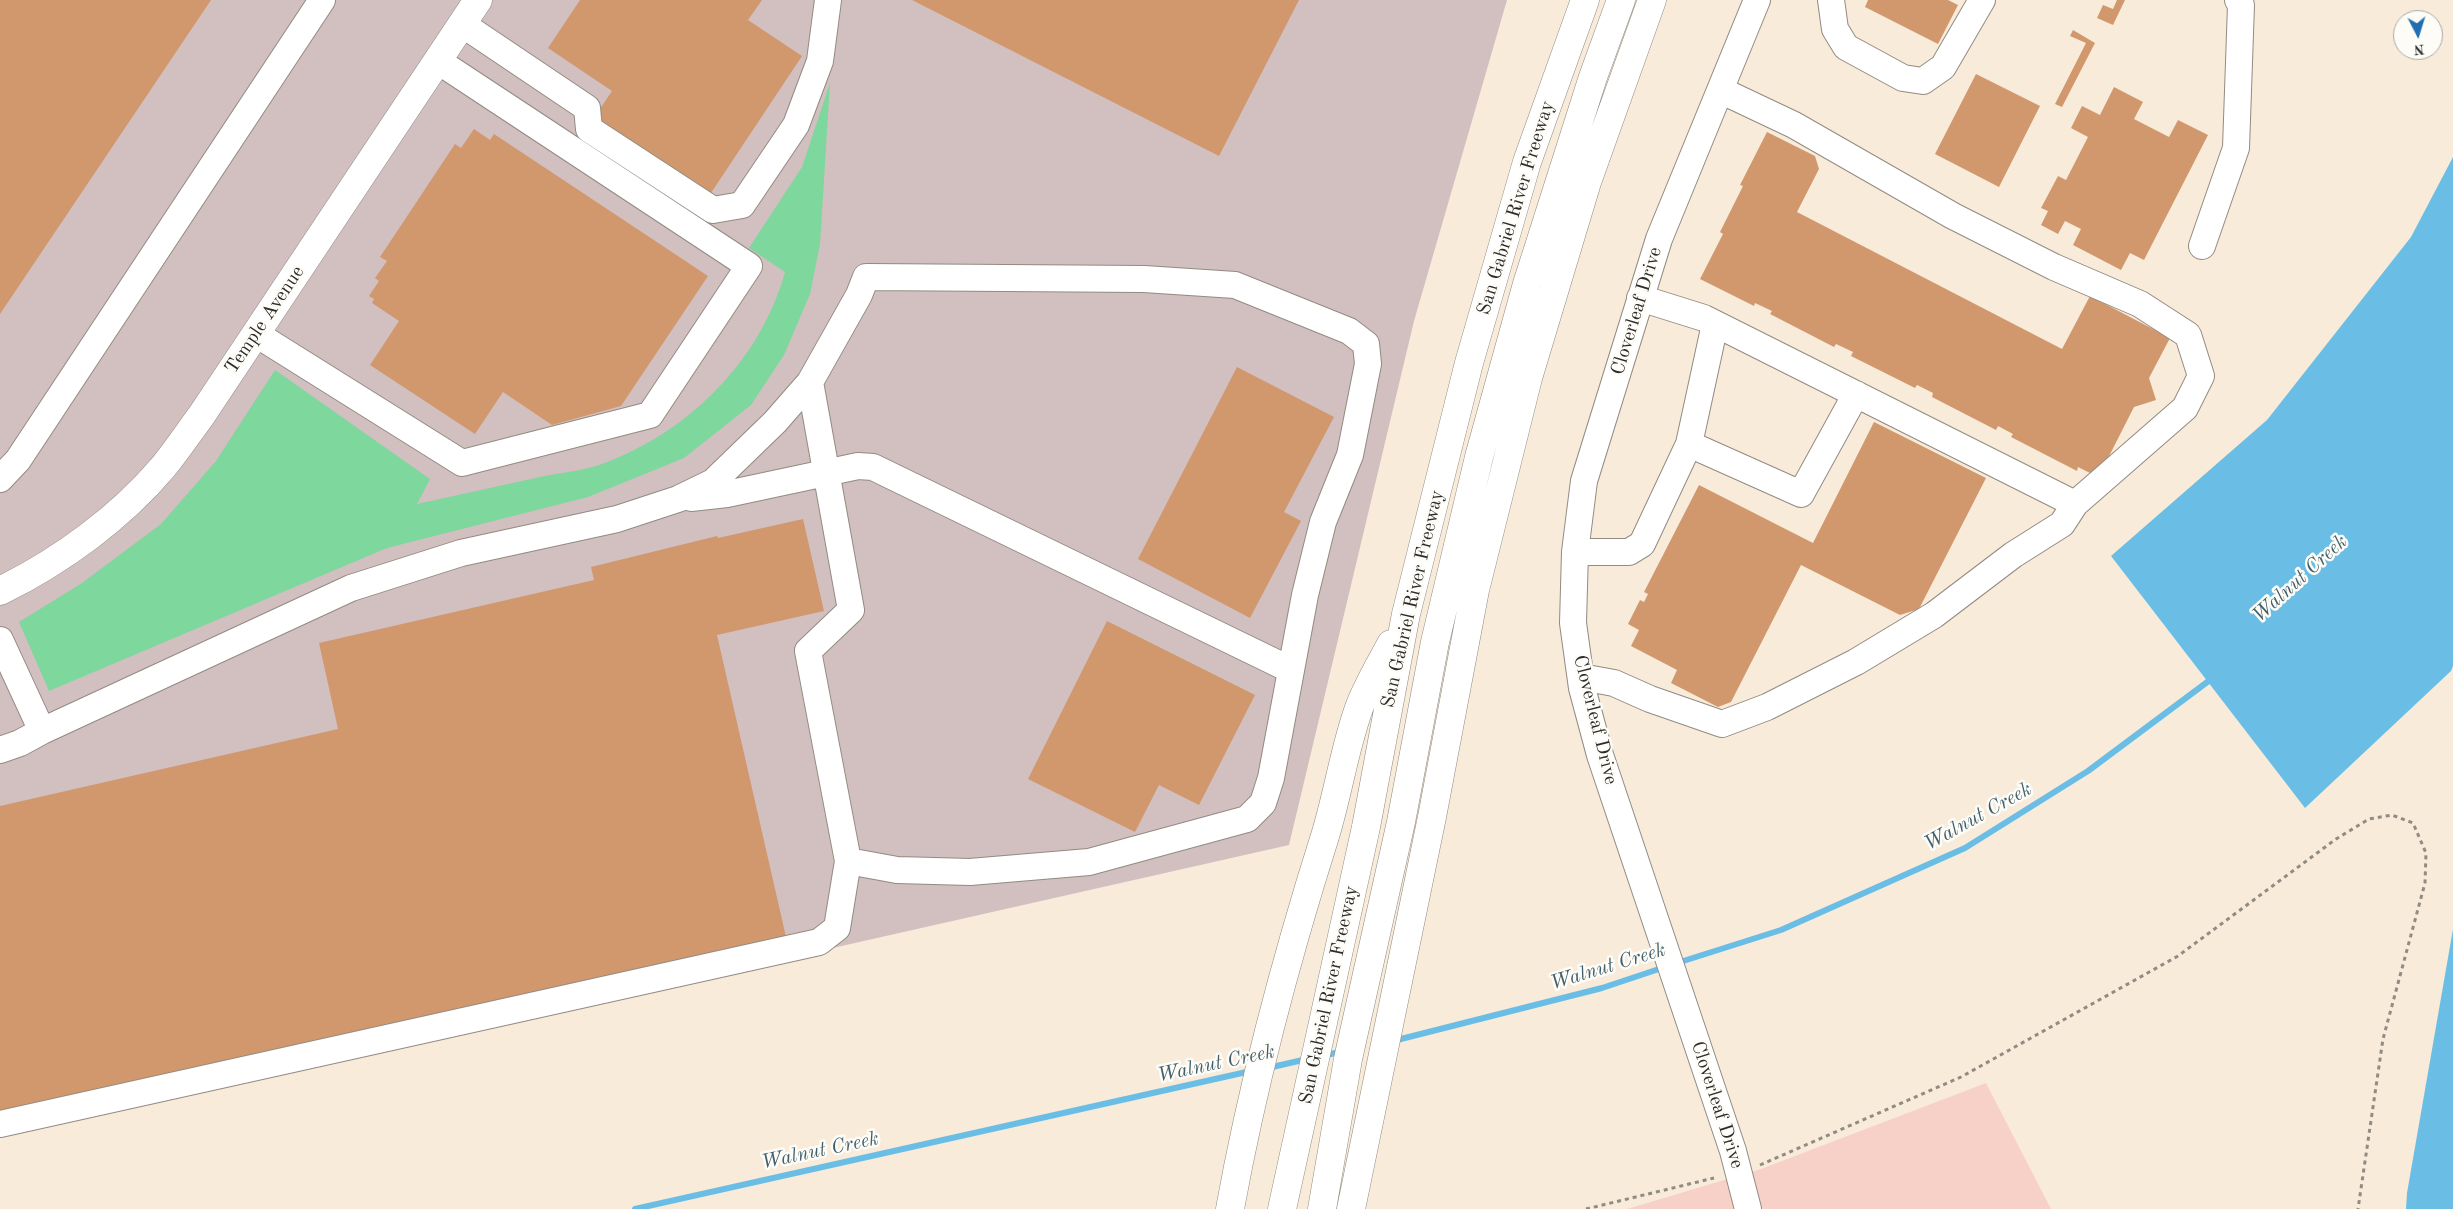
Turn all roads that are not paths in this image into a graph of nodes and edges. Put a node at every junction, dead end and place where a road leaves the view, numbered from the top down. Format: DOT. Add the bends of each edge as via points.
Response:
graph roads {
  1 [pos="322,0"];
  2 [pos="478,0"];
  3 [pos="828,0"];
  4 [pos="1585,0"];
  5 [pos="1607,0"];
  6 [pos="1621,0"];
  7 [pos="1652,0"];
  8 [pos="1757,0"];
  9 [pos="1831,0"];
  10 [pos="1982,0"];
  11 [pos="2238,0"];
  12 [pos="462,24"];
  13 [pos="438,61"];
  14 [pos="1720,90"];
  15 [pos="2202,246"];
  16 [pos="1640,298"];
  17 [pos="1716,324"];
  18 [pos="256,334"];
  19 [pos="810,382"];
  20 [pos="1856,394"];
  21 [pos="1688,444"];
  22 [pos="828,473"];
  23 [pos="0,479"];
  24 [pos="678,499"];
  25 [pos="2075,504"];
  26 [pos="1575,552"];
  27 [pos="0,591"];
  28 [pos="1406,614"];
  29 [pos="0,640"];
  30 [pos="1291,670"];
  31 [pos="1581,677"];
  32 [pos="42,731"];
  33 [pos="0,750"];
  34 [pos="1366,823"];
  35 [pos="848,861"];
  36 [pos="0,1124"];
  37 [pos="1230,1209"];
  38 [pos="1282,1209"];
  39 [pos="1322,1209"];
  40 [pos="1351,1209"];
  41 [pos="1748,1209"];
  1 -- 23 [label="street" via="18,460"];
  2 -- 12 [label="main road, Temple Avenue"];
  3 -- 12 [label="street" via="820,61 796,125 742,205 712,210 589,130 587,108"];
  4 -- 28 [label="main road, San Gabriel River Freeway" via="1527,162 1469,363"];
  5 -- 34 [label="main road" via="1546,178 1482,390 1431,600 1390,802"];
  6 -- 39 [label="main road" via="1527,284 1479,457 1435,642 1401,822 1348,1059"];
  7 -- 40 [label="main road" via="1587,182 1528,378 1474,590 1432,817"];
  8 -- 14 [label="street, Cloverleaf Drive"];
  9 -- 10 [label="street" via="1835,29 1846,47 1903,78 1924,80 1943,67"];
  11 -- 15 [label="street" via="2241,5 2236,148"];
  12 -- 13 [label="main road, Temple Avenue"];
  13 -- 18 [label="main road, Temple Avenue"];
  13 -- 18 [label="street" via="749,266 650,415 462,463"];
  14 -- 16 [label="street, Cloverleaf Drive" via="1658,239"];
  14 -- 25 [label="street" via="1794,125 1953,216 2140,304 2188,335 2201,376 2185,408"];
  16 -- 17 [label="street"];
  16 -- 26 [label="street, Cloverleaf Drive" via="1584,481"];
  17 -- 20 [label="street"];
  17 -- 21 [label="street"];
  18 -- 27 [label="main road, Temple Avenue" via="164,466 122,508 74,547"];
  19 -- 22 [label="street"];
  19 -- 24 [label="street" via="775,422 713,482"];
  19 -- 30 [label="street" via="866,277 1144,279 1235,285 1349,330 1366,344 1368,364 1350,455 1323,522"];
  20 -- 21 [label="street" via="1800,494"];
  20 -- 25 [label="street"];
  21 -- 26 [label="street" via="1642,544 1629,552"];
  22 -- 24 [label="street" via="728,494"];
  22 -- 30 [label="street" via="858,466 873,467"];
  22 -- 35 [label="street" via="851,610 808,651"];
  24 -- 32 [label="street" via="617,519 461,553 352,588"];
  25 -- 31 [label="street" via="2062,524 1934,615 1856,662 1767,707 1722,724 1614,683"];
  26 -- 31 [label="street, Cloverleaf Drive" via="1573,623"];
  28 -- 34 [label="main road, San Gabriel River Freeway"];
  28 -- 37 [label="main road" via="1359,708 1326,834 1269,1022"];
  29 -- 32 [label="street"];
  30 -- 35 [label="street" via="1263,803 1247,819 1089,862 970,872 897,870"];
  31 -- 41 [label="street, Cloverleaf Drive" via="1600,755 1733,1151"];
  32 -- 33 [label="street"];
  34 -- 38 [label="main road, San Gabriel River Freeway"];
  35 -- 36 [label="street" via="837,928 819,942"];
}
